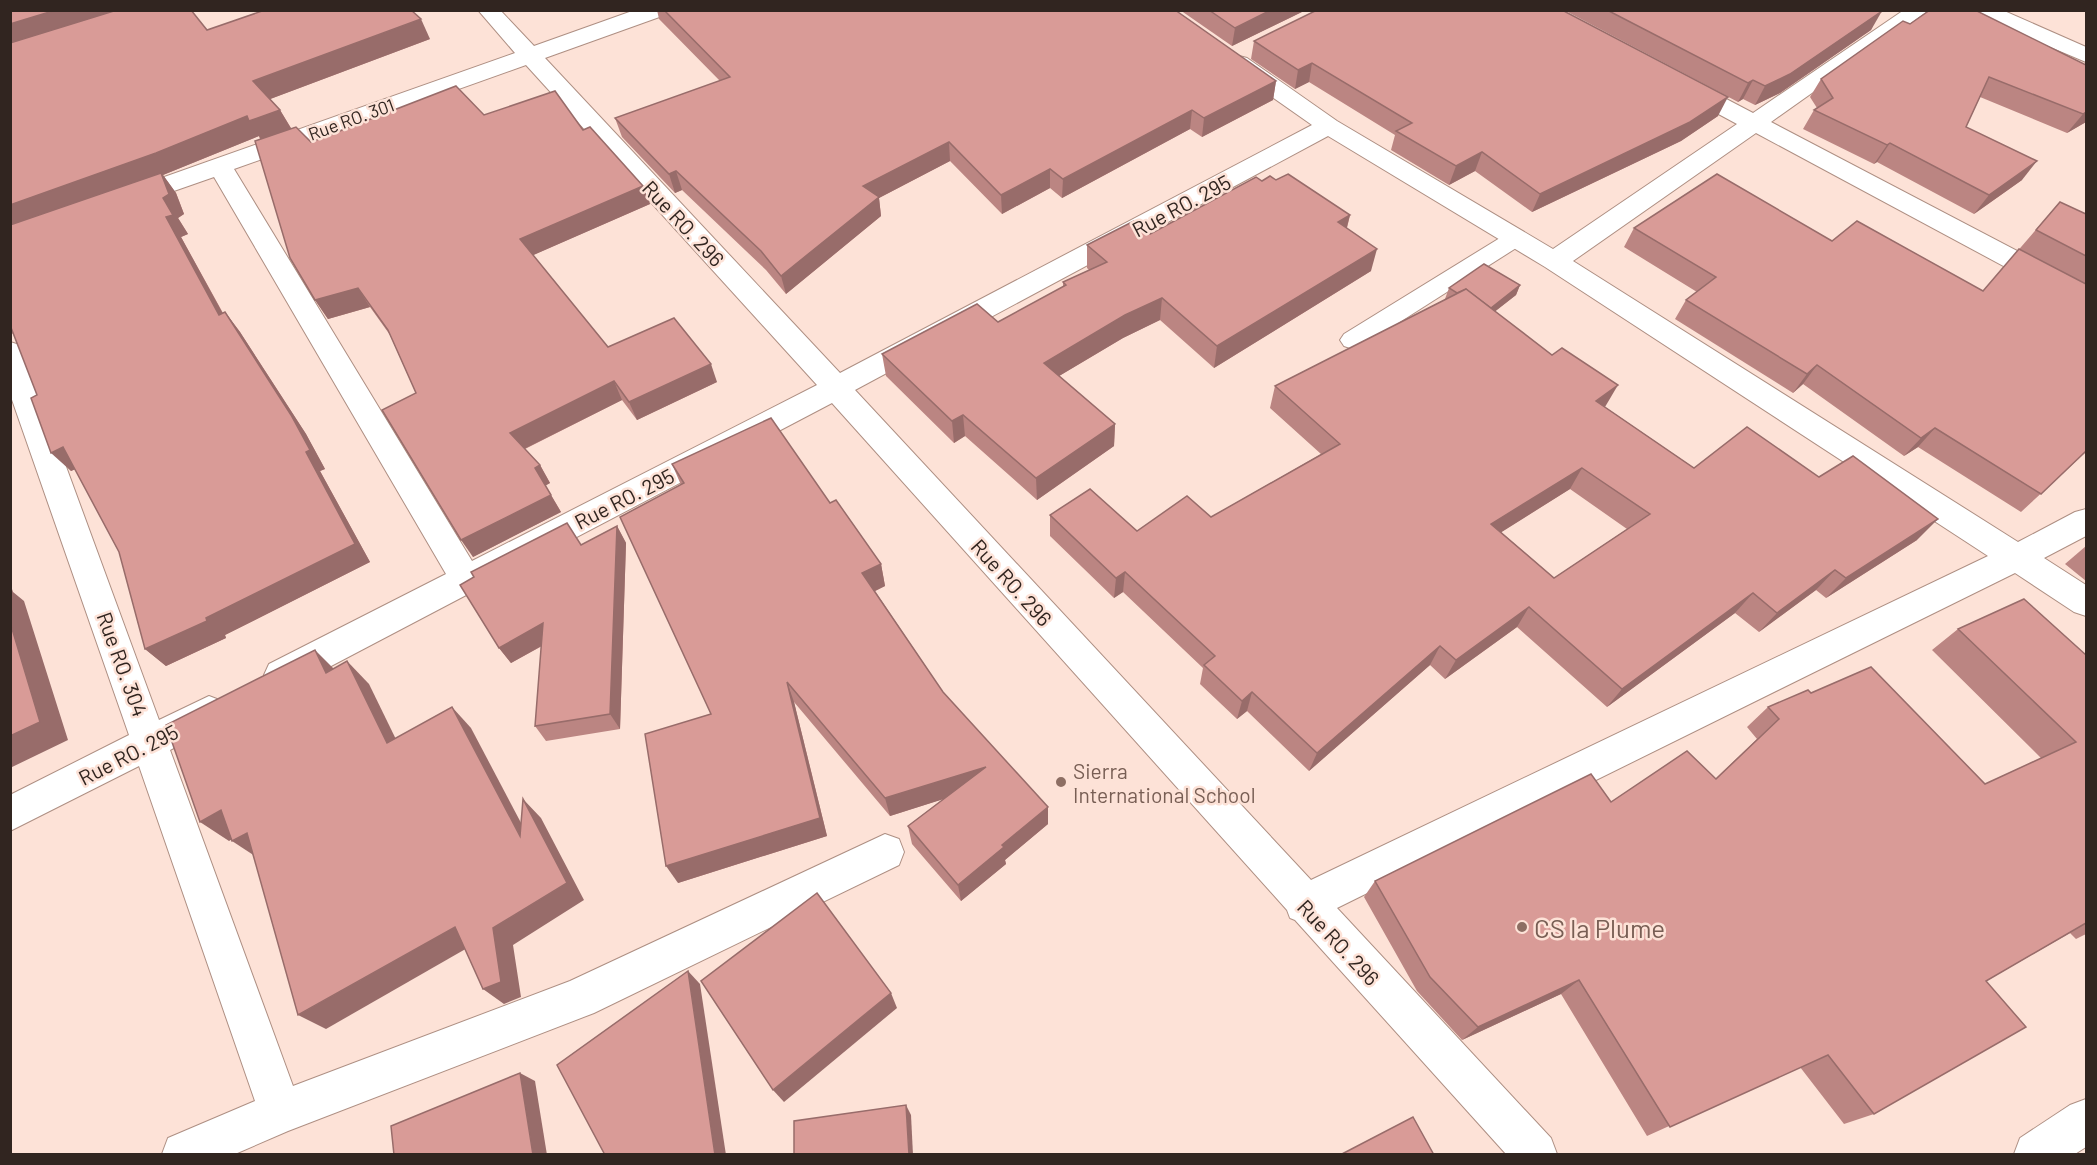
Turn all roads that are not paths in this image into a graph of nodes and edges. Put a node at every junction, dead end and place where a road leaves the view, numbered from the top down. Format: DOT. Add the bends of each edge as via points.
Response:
graph roads {
  1 [pos="488,10"];
  2 [pos="657,10"];
  3 [pos="1919,10"];
  4 [pos="1983,10"];
  5 [pos="1232,51"];
  6 [pos="2086,55"];
  7 [pos="528,56"];
  8 [pos="1658,73"];
  9 [pos="1753,123"];
  10 [pos="1329,126"];
  11 [pos="220,166"];
  12 [pos="110,205"];
  13 [pos="1516,238"];
  14 [pos="1554,261"];
  15 [pos="2086,298"];
  16 [pos="1353,340"];
  17 [pos="10,352"];
  18 [pos="837,388"];
  19 [pos="2086,521"];
  20 [pos="2017,557"];
  21 [pos="466,579"];
  22 [pos="2086,602"];
  23 [pos="151,742"];
  24 [pos="10,814"];
  25 [pos="885,852"];
  26 [pos="1304,904"];
  27 [pos="281,1112"];
  28 [pos="2086,1121"];
  29 [pos="184,1155"];
  30 [pos="1535,1155"];
  31 [pos="2036,1155"];
  1 -- 7 [label="street, Rue RO. 296"];
  2 -- 7 [label="street, Rue RO. 301"];
  3 -- 9 [label="street"];
  4 -- 6 [label="street"];
  5 -- 10 [label="street"];
  7 -- 11 [label="street, Rue RO. 301"];
  7 -- 18 [label="street, Rue RO. 296"];
  8 -- 9 [label="street"];
  9 -- 14 [label="street"];
  9 -- 15 [label="street"];
  10 -- 13 [label="street"];
  10 -- 18 [label="street, Rue RO. 295"];
  11 -- 12 [label="street, Rue RO. 301"];
  11 -- 21 [label="street"];
  13 -- 14 [label="street"];
  13 -- 16 [label="lane"];
  14 -- 20 [label="street"];
  17 -- 23 [label="street, Rue RO. 304"];
  18 -- 21 [label="street, Rue RO. 295"];
  18 -- 26 [label="street, Rue RO. 296"];
  19 -- 20 [label="street"];
  20 -- 22 [label="street"];
  20 -- 26 [label="street"];
  21 -- 23 [label="street, Rue RO. 295"];
  23 -- 24 [label="street, Rue RO. 295"];
  23 -- 27 [label="street, Rue RO. 304"];
  25 -- 27 [label="street" via="579,998"];
  26 -- 30 [label="street, Rue RO. 296"];
  27 -- 29 [label="street"];
  28 -- 31 [label="street"];
}
